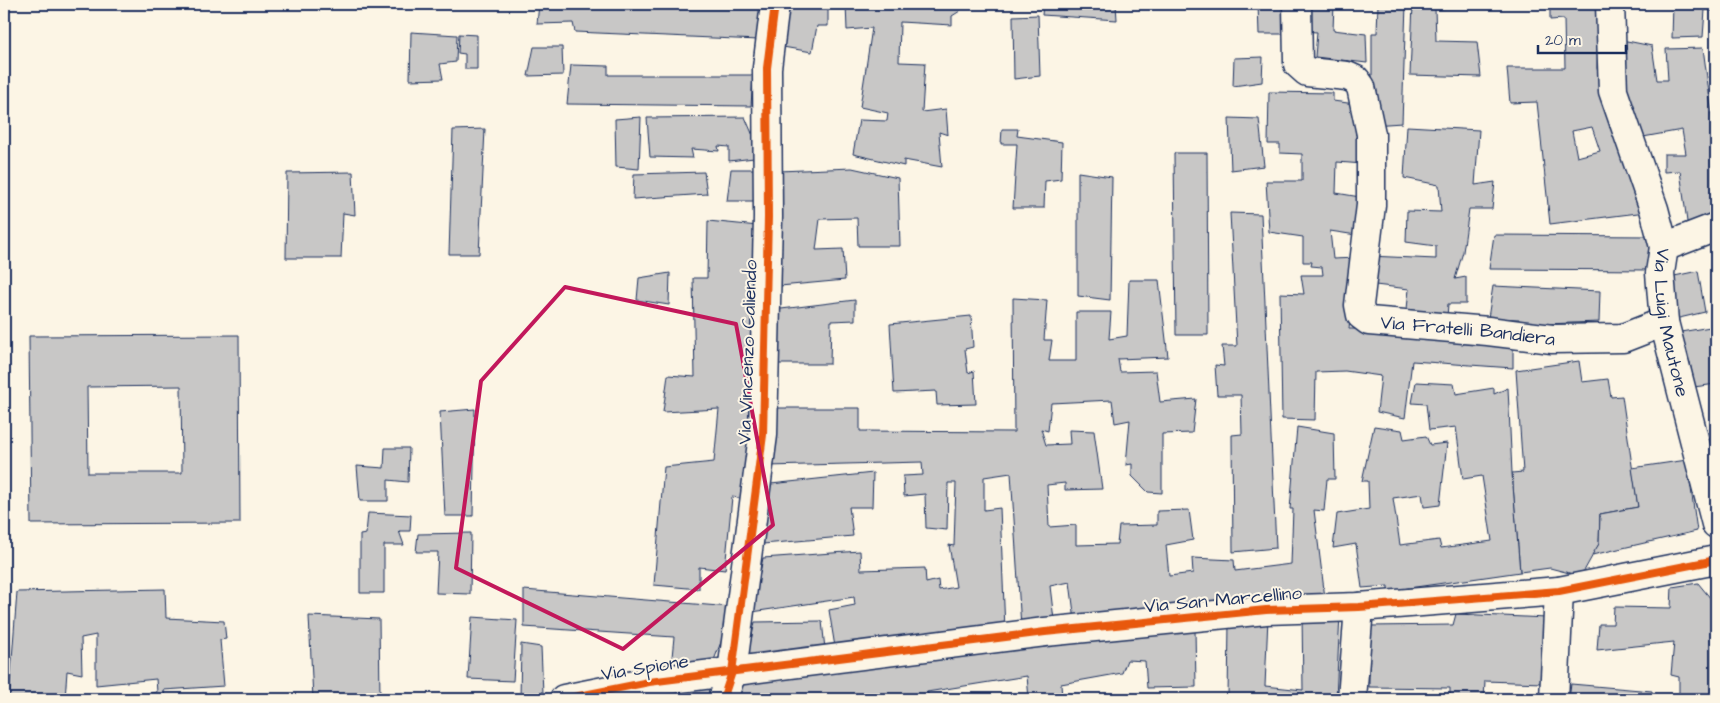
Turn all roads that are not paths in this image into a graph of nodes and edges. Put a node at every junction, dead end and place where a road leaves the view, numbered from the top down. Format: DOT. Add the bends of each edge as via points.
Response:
graph roads {
  1 [pos="775,4"];
  2 [pos="1297,4"];
  3 [pos="1610,4"];
  4 [pos="1716,227"];
  5 [pos="1664,247"];
  6 [pos="1664,322"];
  7 [pos="1716,524"];
  8 [pos="1716,560"];
  9 [pos="1558,591"];
  10 [pos="1360,607"];
  11 [pos="732,672"];
  12 [pos="564,699"];
  13 [pos="723,699"];
  14 [pos="1352,699"];
  15 [pos="1554,699"];
  1 -- 11 [label="street, Via Vincenzo Caliendo" via="767,68 768,217 763,435"];
  2 -- 6 [label="street, Via Fratelli Bandiera" via="1298,64 1307,72 1356,80 1361,87 1371,134 1371,205 1359,305 1361,315 1369,321 1552,339 1623,338"];
  3 -- 5 [label="street, Via Luigi Mautone" via="1613,91"];
  4 -- 5 [label="street"];
  5 -- 6 [label="street, Via Luigi Mautone" via="1660,273"];
  6 -- 7 [label="street, Via Luigi Mautone"];
  8 -- 9 [label="street, Via San Marcellino"];
  9 -- 10 [label="street, Via San Marcellino"];
  9 -- 15 [label="street"];
  10 -- 11 [label="street, Via San Marcellino" via="1266,610 1045,632"];
  10 -- 14 [label="street"];
  11 -- 12 [label="street, Via Spione" via="649,682"];
  11 -- 13 [label="street, Via Vincenzo Caliendo"];
}
